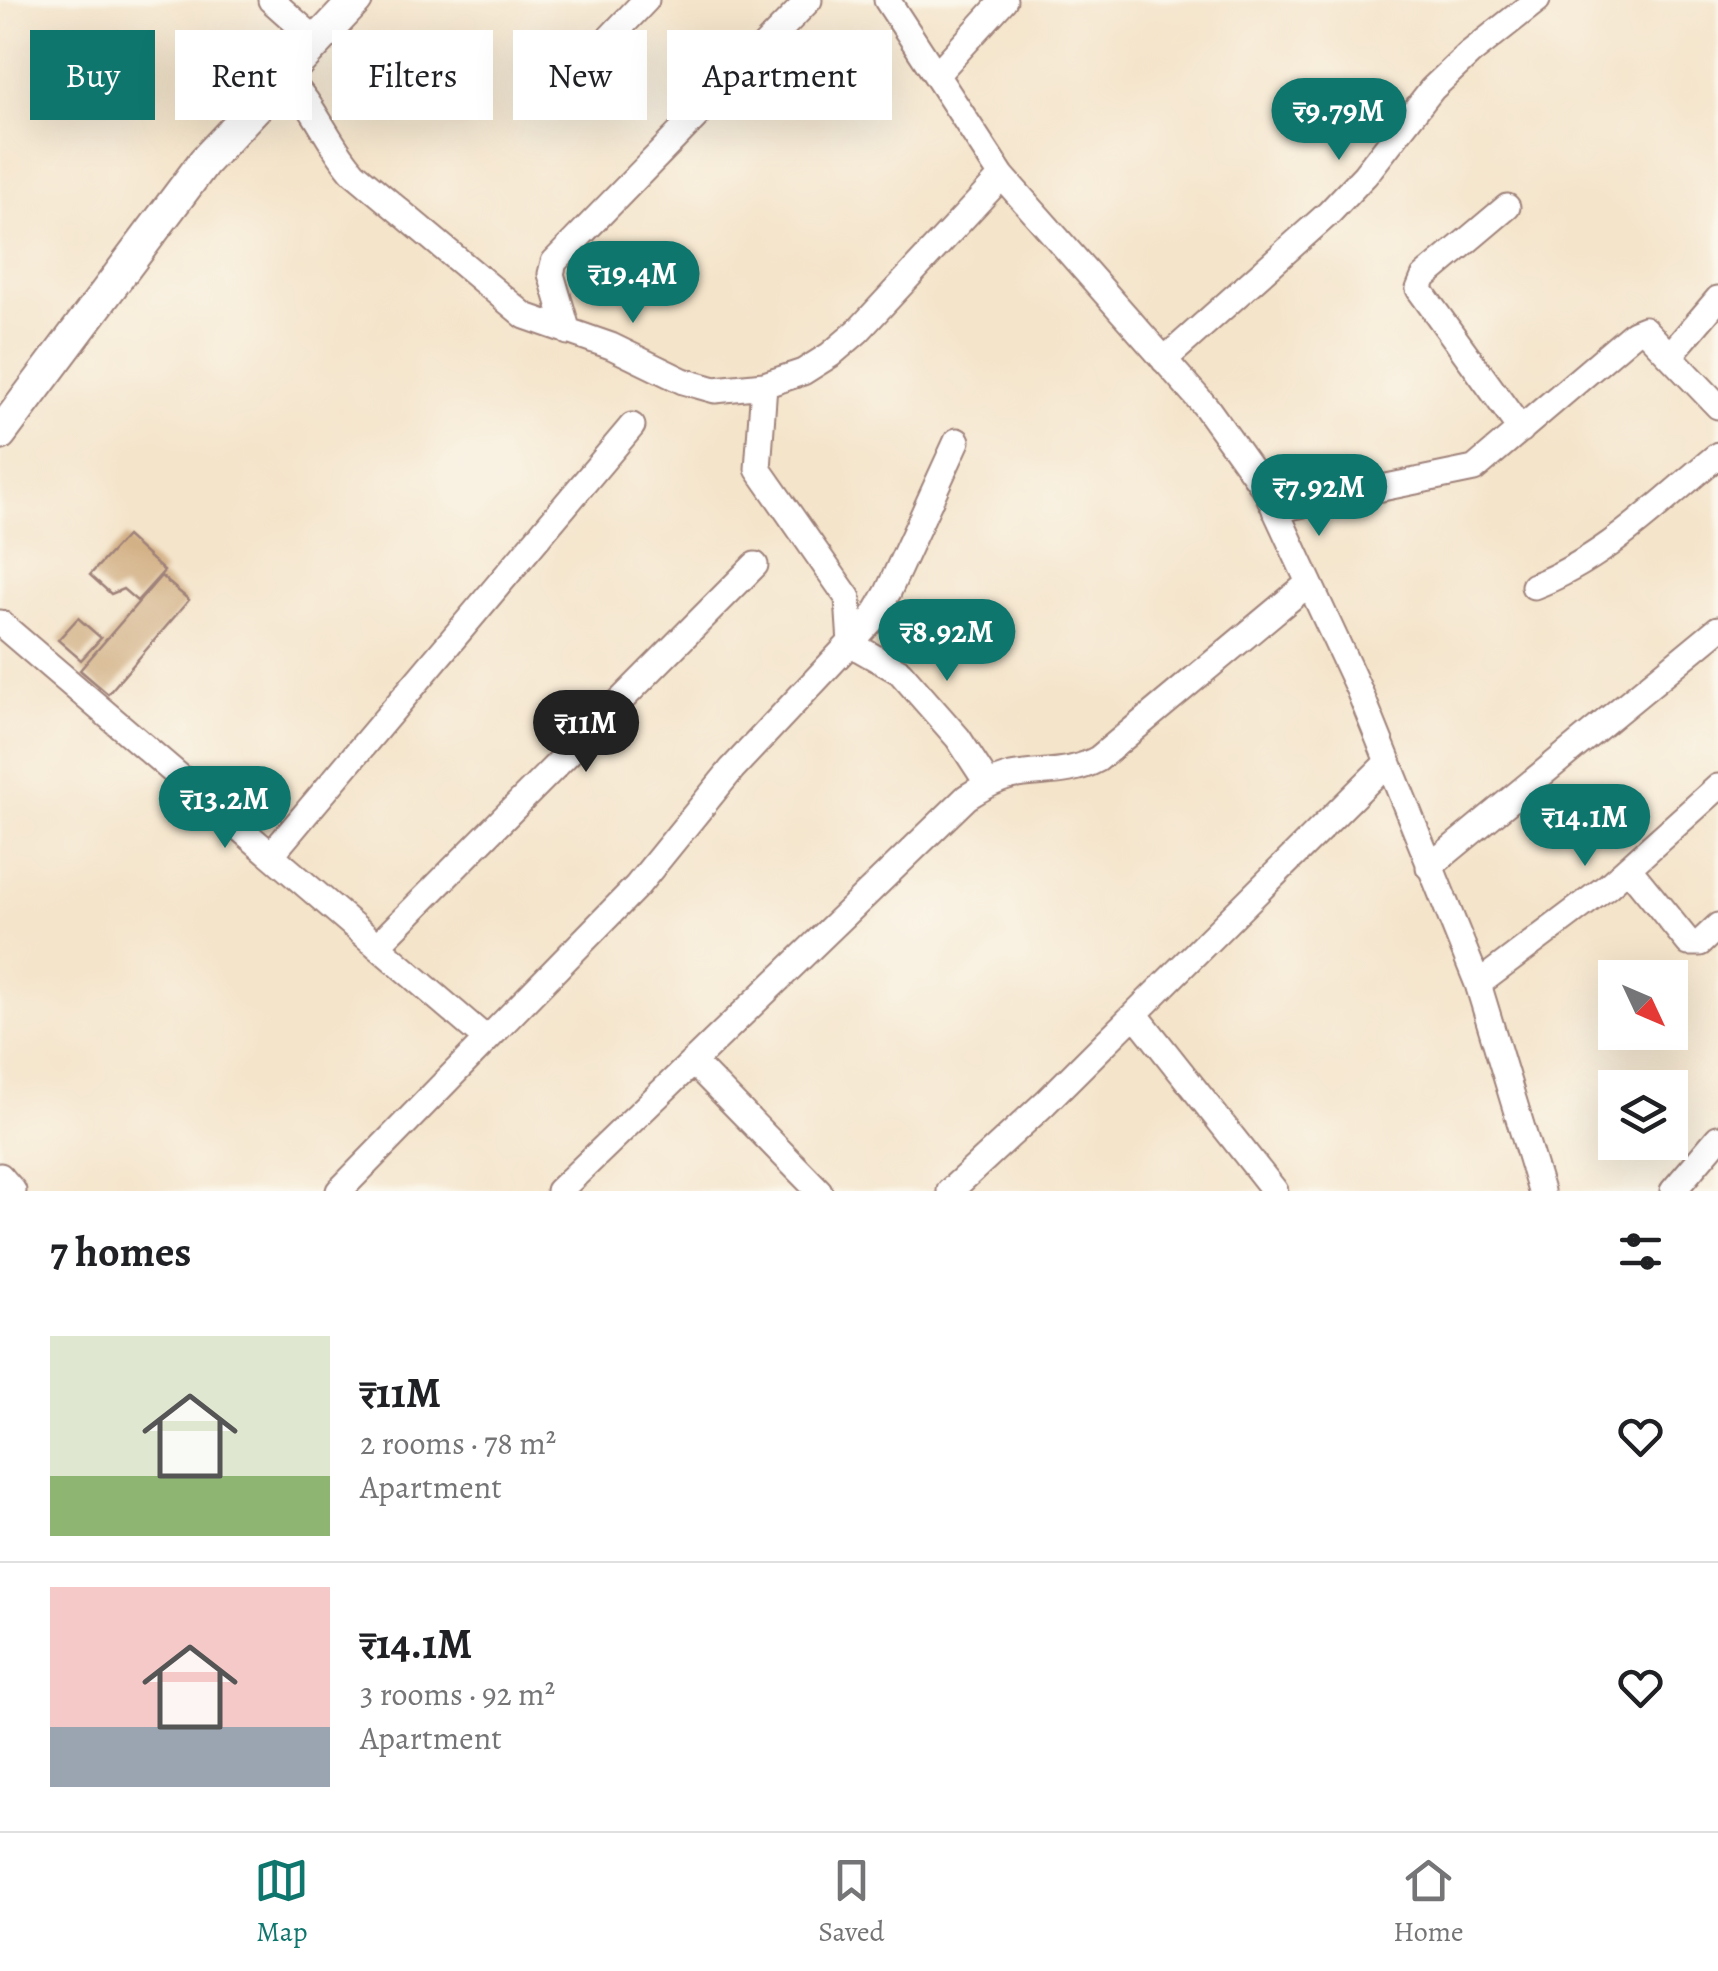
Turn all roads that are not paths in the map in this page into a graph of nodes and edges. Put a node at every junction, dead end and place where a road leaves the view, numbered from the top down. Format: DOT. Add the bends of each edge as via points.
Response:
graph roads {
  1 [pos="271,0"];
  2 [pos="356,0"];
  3 [pos="646,0"];
  4 [pos="809,0"];
  5 [pos="887,0"];
  6 [pos="1004,0"];
  7 [pos="1537,0"];
  8 [pos="617,30"];
  9 [pos="317,41"];
  10 [pos="312,46"];
  11 [pos="936,75"];
  12 [pos="312,108"];
  13 [pos="243,120"];
  14 [pos="1002,176"];
  15 [pos="1507,207"];
  16 [pos="1718,298"];
  17 [pos="568,332"];
  18 [pos="1671,354"];
  19 [pos="1164,360"];
  20 [pos="764,385"];
  21 [pos="1718,406"];
  22 [pos="632,426"];
  23 [pos="1521,430"];
  24 [pos="0,434"];
  25 [pos="956,441"];
  26 [pos="1718,454"];
  27 [pos="1275,510"];
  28 [pos="755,565"];
  29 [pos="1309,583"];
  30 [pos="1534,586"];
  31 [pos="0,623"];
  32 [pos="1718,629"];
  33 [pos="851,644"];
  34 [pos="1388,762"];
  35 [pos="988,784"];
  36 [pos="1718,786"];
  37 [pos="272,855"];
  38 [pos="1428,867"];
  39 [pos="1628,868"];
  40 [pos="1718,926"];
  41 [pos="377,946"];
  42 [pos="1478,984"];
  43 [pos="1135,1014"];
  44 [pos="486,1039"];
  45 [pos="693,1062"];
  46 [pos="1718,1138"];
  47 [pos="0,1176"];
  48 [pos="14,1191"];
  49 [pos="338,1191"];
  50 [pos="559,1191"];
  51 [pos="819,1191"];
  52 [pos="950,1191"];
  53 [pos="1275,1191"];
  54 [pos="1541,1191"];
  55 [pos="1673,1191"];
  1 -- 9 [label="street"];
  2 -- 9 [label="street"];
  3 -- 8 [label="street"];
  4 -- 17 [label="street" via="554,262 551,274"];
  5 -- 11 [label="street"];
  6 -- 11 [label="street"];
  7 -- 19 [label="street" via="1432,89 1330,213"];
  9 -- 10 [label="street"];
  11 -- 14 [label="street"];
  12 -- 17 [label="street" via="354,174 524,316"];
  13 -- 24 [label="street" via="204,162"];
  14 -- 19 [label="street"];
  14 -- 20 [label="street" via="830,356"];
  15 -- 23 [label="street" via="1424,277 1419,289"];
  16 -- 18 [label="street"];
  17 -- 20 [label="street" via="715,390"];
  18 -- 21 [label="street"];
  18 -- 23 [label="street" via="1644,329 1634,333"];
  19 -- 27 [label="street" via="1206,407"];
  20 -- 33 [label="street" via="758,470 848,598"];
  22 -- 37 [label="street"];
  23 -- 27 [label="street" via="1474,468"];
  25 -- 33 [label="street" via="888,592"];
  26 -- 30 [label="street" via="1590,559"];
  27 -- 29 [label="street"];
  28 -- 41 [label="street"];
  29 -- 34 [label="street"];
  29 -- 35 [label="street" via="1098,758 1080,768"];
  31 -- 37 [label="street"];
  32 -- 38 [label="street"];
  33 -- 35 [label="street" via="900,672"];
  33 -- 44 [label="street" via="732,769 637,886"];
  34 -- 38 [label="street"];
  34 -- 43 [label="street"];
  35 -- 45 [label="street" via="943,819"];
  36 -- 39 [label="street"];
  37 -- 41 [label="street"];
  38 -- 42 [label="street"];
  39 -- 40 [label="street" via="1690,943 1700,943"];
  39 -- 42 [label="street"];
  41 -- 44 [label="street"];
  42 -- 54 [label="street"];
  43 -- 52 [label="street"];
  43 -- 53 [label="street"];
  44 -- 49 [label="street"];
  45 -- 50 [label="street"];
  45 -- 51 [label="street"];
  46 -- 55 [label="street"];
  47 -- 48 [label="street"];
}
